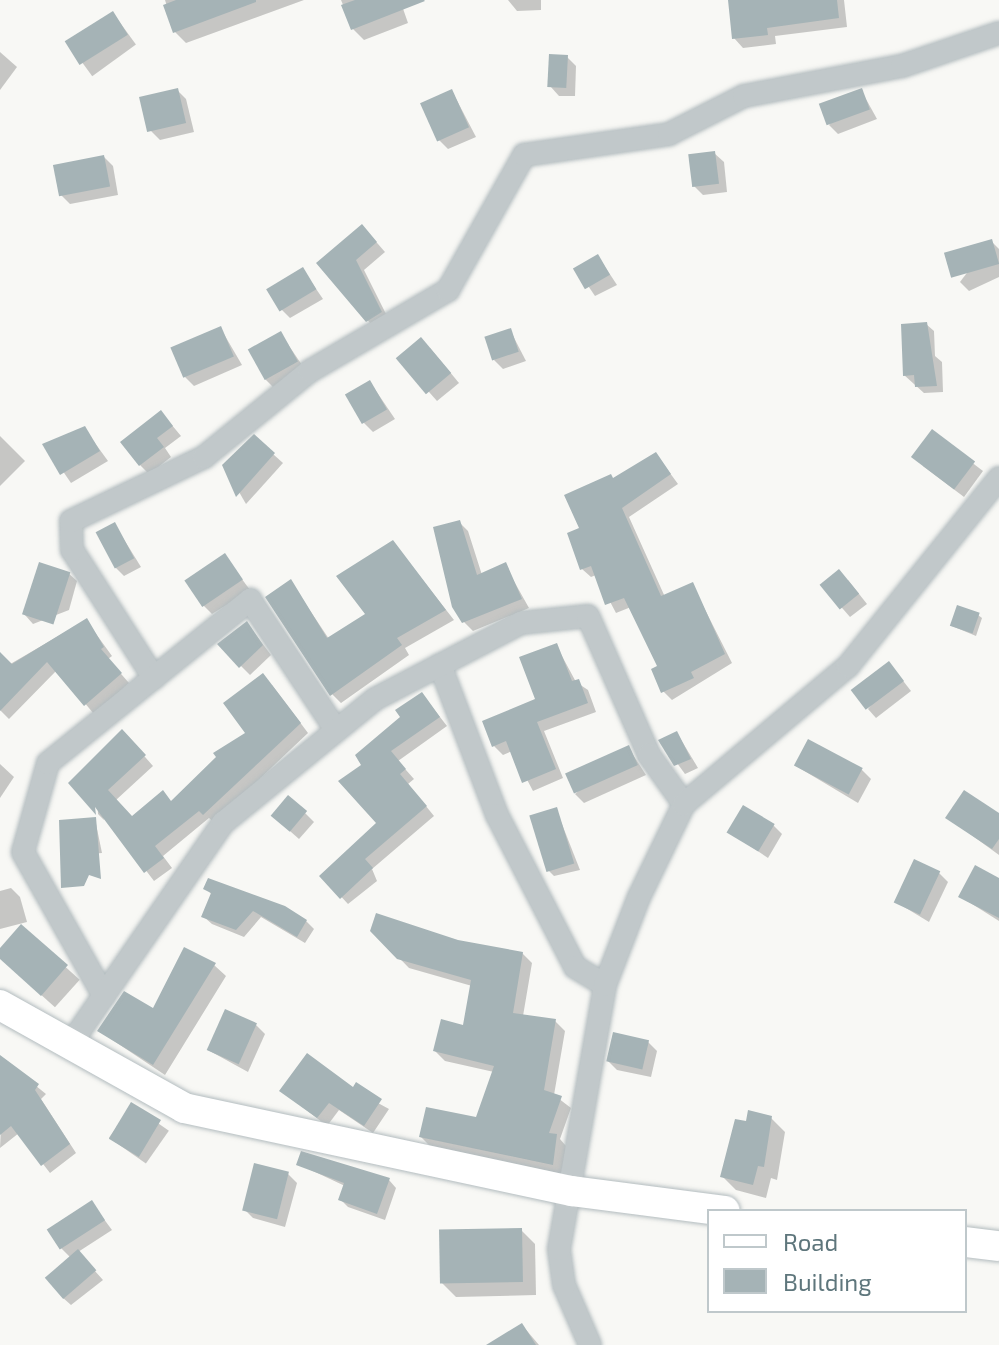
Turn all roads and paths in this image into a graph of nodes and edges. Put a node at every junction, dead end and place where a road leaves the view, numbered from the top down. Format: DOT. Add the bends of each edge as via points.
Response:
graph roads {
  1 [pos="999,33"];
  2 [pos="999,478"];
  3 [pos="440,665"];
  4 [pos="154,678"];
  5 [pos="336,730"];
  6 [pos="684,804"];
  7 [pos="605,985"];
  8 [pos="104,996"];
  9 [pos="0,1005"];
  10 [pos="69,1046"];
  11 [pos="572,1191"];
  12 [pos="710,1209"];
  13 [pos="967,1242"];
  14 [pos="999,1246"];
  15 [pos="590,1345"];
  1 -- 4 [label="street" via="902,66 744,96 669,134 524,155 448,290 310,371 204,457 71,521 72,550"];
  2 -- 6 [label="street" via="848,666"];
  3 -- 5 [label="street" via="375,699"];
  3 -- 6 [label="street" via="521,623 588,616 649,755"];
  3 -- 7 [label="street" via="497,815 575,967"];
  4 -- 5 [label="street" via="250,600"];
  4 -- 8 [label="street" via="48,763 23,852"];
  5 -- 8 [label="street" via="223,823"];
  6 -- 7 [label="street" via="639,897"];
  7 -- 11 [label="street"];
  8 -- 10 [label="street"];
  9 -- 10 [label="street"];
  10 -- 11 [label="street" via="184,1108"];
  11 -- 12 [label="street"];
  11 -- 15 [label="street" via="559,1249 564,1285"];
  13 -- 14 [label="street"];
}
